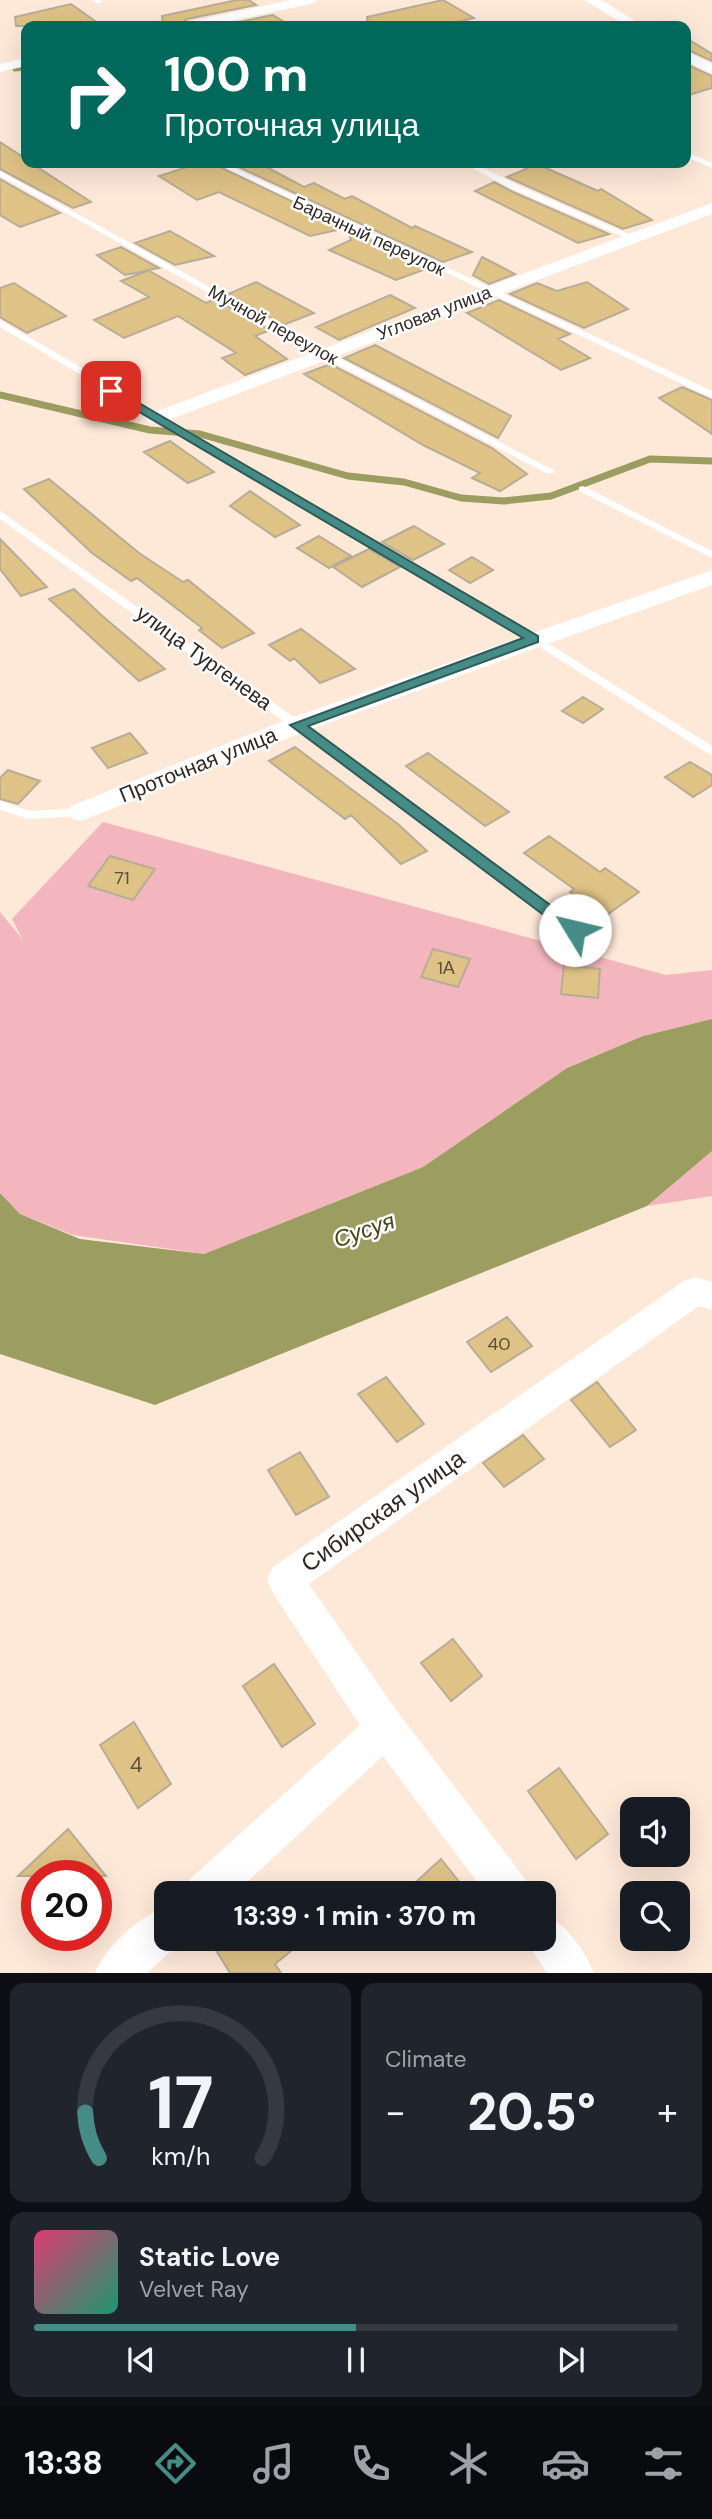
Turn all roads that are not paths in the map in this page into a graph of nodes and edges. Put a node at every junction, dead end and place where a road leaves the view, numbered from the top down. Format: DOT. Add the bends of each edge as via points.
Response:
graph roads {
  1 [pos="311,0"];
  2 [pos="591,0"];
  3 [pos="212,21"];
  4 [pos="628,21"];
  5 [pos="691,58"];
  6 [pos="21,63"];
  7 [pos="0,68"];
  8 [pos="712,69"];
  9 [pos="691,156"];
  10 [pos="712,166"];
  11 [pos="228,168"];
  12 [pos="477,168"];
  13 [pos="0,173"];
  14 [pos="712,208"];
  15 [pos="631,237"];
  16 [pos="488,292"];
  17 [pos="0,323"];
  18 [pos="326,355"];
  19 [pos="712,396"];
  20 [pos="156,418"];
  21 [pos="550,471"];
  22 [pos="583,489"];
  23 [pos="0,513"];
  24 [pos="712,555"];
  25 [pos="712,577"];
  26 [pos="534,639"];
  27 [pos="297,725"];
  28 [pos="712,752"];
  29 [pos="0,805"];
  30 [pos="80,812"];
  31 [pos="575,930"];
  32 [pos="703,1293"];
  33 [pos="385,1728"];
  34 [pos="218,1881"];
  35 [pos="502,1881"];
  36 [pos="154,1938"];
  37 [pos="556,1951"];
  38 [pos="116,1973"];
  39 [pos="573,1973"];
  1 -- 3 [label="street"];
  2 -- 4 [label="street"];
  5 -- 8 [label="street"];
  6 -- 7 [label="street"];
  9 -- 10 [label="lane"];
  11 -- 16 [label="lane, Барачный переулок"];
  12 -- 15 [label="lane"];
  13 -- 18 [label="lane, Мучной переулок"];
  14 -- 15 [label="street, Угловая улица"];
  15 -- 16 [label="street, Угловая улица"];
  16 -- 18 [label="street, Угловая улица"];
  16 -- 19 [label="lane, Барачный переулок"];
  17 -- 20 [label="lane"];
  18 -- 20 [label="street, Угловая улица"];
  18 -- 21 [label="lane, Мучной переулок"];
  20 -- 26 [label="lane"];
  22 -- 24 [label="lane"];
  23 -- 27 [label="lane, улица Тургенева"];
  25 -- 26 [label="street, Проточная улица"];
  26 -- 27 [label="street, Проточная улица"];
  26 -- 28 [label="lane"];
  27 -- 30 [label="street, Проточная улица"];
  27 -- 31 [label="lane, улица Тургенева"];
  29 -- 30 [label="lane" via="29,815"];
  32 -- 33 [label="street, Сибирская улица" via="285,1580"];
  33 -- 34 [label="street"];
  33 -- 35 [label="street, Сибирская улица"];
  36 -- 38 [label="street"];
  37 -- 39 [label="street"];
}
